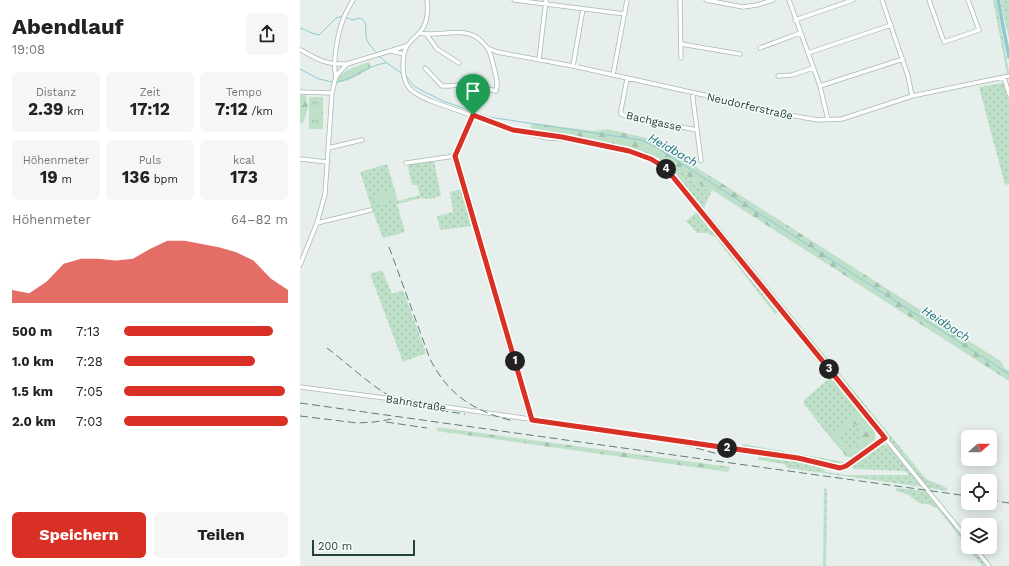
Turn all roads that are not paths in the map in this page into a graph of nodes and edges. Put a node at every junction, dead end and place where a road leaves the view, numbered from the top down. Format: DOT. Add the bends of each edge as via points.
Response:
graph roads {
  1 [pos="353,0"];
  2 [pos="427,0"];
  3 [pos="514,0"];
  4 [pos="627,0"];
  5 [pos="680,0"];
  6 [pos="706,0"];
  7 [pos="773,0"];
  8 [pos="789,0"];
  9 [pos="853,0"];
  10 [pos="882,0"];
  11 [pos="929,0"];
  12 [pos="968,0"];
  13 [pos="715,1"];
  14 [pos="546,2"];
  15 [pos="583,9"];
  16 [pos="625,14"];
  17 [pos="795,20"];
  18 [pos="891,25"];
  19 [pos="420,33"];
  20 [pos="800,33"];
  21 [pos="426,34"];
  22 [pos="681,44"];
  23 [pos="406,46"];
  24 [pos="760,48"];
  25 [pos="490,49"];
  26 [pos="301,50"];
  27 [pos="391,51"];
  28 [pos="808,53"];
  29 [pos="404,54"];
  30 [pos="740,54"];
  31 [pos="681,58"];
  32 [pos="903,59"];
  33 [pos="539,60"];
  34 [pos="459,63"];
  35 [pos="334,64"];
  36 [pos="347,64"];
  37 [pos="572,66"];
  38 [pos="425,68"];
  39 [pos="813,68"];
  40 [pos="613,75"];
  41 [pos="778,76"];
  42 [pos="1006,77"];
  43 [pos="335,78"];
  44 [pos="627,79"];
  45 [pos="820,86"];
  46 [pos="300,92"];
  47 [pos="332,93"];
  48 [pos="693,93"];
  49 [pos="1009,94"];
  50 [pos="912,96"];
  51 [pos="473,115"];
  52 [pos="828,120"];
  53 [pos="697,130"];
  54 [pos="362,140"];
  55 [pos="328,148"];
  56 [pos="455,156"];
  57 [pos="300,159"];
  58 [pos="702,161"];
  59 [pos="327,162"];
  60 [pos="406,163"];
  61 [pos="371,210"];
  62 [pos="317,223"];
  63 [pos="300,264"];
  64 [pos="300,387"];
  65 [pos="532,420"];
  66 [pos="885,438"];
  67 [pos="961,531"];
  68 [pos="980,554"];
  69 [pos="989,566"];
  1 -- 35 [label="street" via="343,20"];
  2 -- 19 [label="street" via="426,18"];
  3 -- 14 [label="street"];
  4 -- 16 [label="street"];
  5 -- 22 [label="street"];
  6 -- 13 [label="street"];
  7 -- 13 [label="street" via="743,7"];
  8 -- 17 [label="street"];
  9 -- 17 [label="street"];
  10 -- 18 [label="street"];
  11 -- 12 [label="street" via="944,42 979,30"];
  14 -- 15 [label="street"];
  14 -- 33 [label="street"];
  15 -- 16 [label="street"];
  15 -- 37 [label="street"];
  16 -- 40 [label="street"];
  17 -- 20 [label="street"];
  18 -- 28 [label="street"];
  18 -- 32 [label="street"];
  19 -- 21 [label="street"];
  19 -- 23 [label="street"];
  20 -- 24 [label="street"];
  20 -- 28 [label="street"];
  21 -- 25 [label="street" via="470,33"];
  21 -- 34 [label="street" via="437,49"];
  22 -- 30 [label="street"];
  22 -- 31 [label="street"];
  23 -- 27 [label="street"];
  23 -- 29 [label="street"];
  25 -- 33 [label="street, Neudorferstraße"];
  25 -- 38 [label="street" via="498,85 496,91 467,84 442,86"];
  26 -- 35 [label="street" via="319,61"];
  27 -- 29 [label="street"];
  27 -- 36 [label="street"];
  28 -- 39 [label="street"];
  29 -- 51 [label="street" via="403,70 408,88 421,97"];
  32 -- 45 [label="street"];
  32 -- 50 [label="street"];
  33 -- 37 [label="street, Neudorferstraße"];
  35 -- 36 [label="street"];
  35 -- 43 [label="street"];
  36 -- 43 [label="street"];
  37 -- 40 [label="street, Neudorferstraße"];
  39 -- 41 [label="street" via="792,75"];
  39 -- 45 [label="street"];
  40 -- 44 [label="street, Neudorferstraße"];
  42 -- 49 [label="street"];
  42 -- 50 [label="street, Neudorferstraße"];
  43 -- 47 [label="street"];
  44 -- 48 [label="street, Neudorferstraße"];
  44 -- 53 [label="street, Bachgasse" via="622,114"];
  45 -- 52 [label="street"];
  46 -- 47 [label="street"];
  47 -- 55 [label="street"];
  48 -- 52 [label="street, Neudorferstraße" via="766,111"];
  48 -- 53 [label="street, Bachgasse"];
  50 -- 52 [label="street, Neudorferstraße" via="852,116"];
  51 -- 56 [label="street"];
  51 -- 66 [label="street" via="513,130 629,151 651,159 666,169"];
  53 -- 58 [label="street, Bachgasse"];
  54 -- 55 [label="street"];
  55 -- 59 [label="street"];
  56 -- 60 [label="street"];
  56 -- 65 [label="street"];
  57 -- 59 [label="street"];
  59 -- 62 [label="street" via="325,194"];
  61 -- 62 [label="street"];
  62 -- 63 [label="street"];
  64 -- 65 [label="street, Bahnstraße"];
  65 -- 66 [label="street, Bahnstraße" via="798,458 840,468 850,464"];
  66 -- 67 [label="street"];
  68 -- 69 [label="street"];
}
